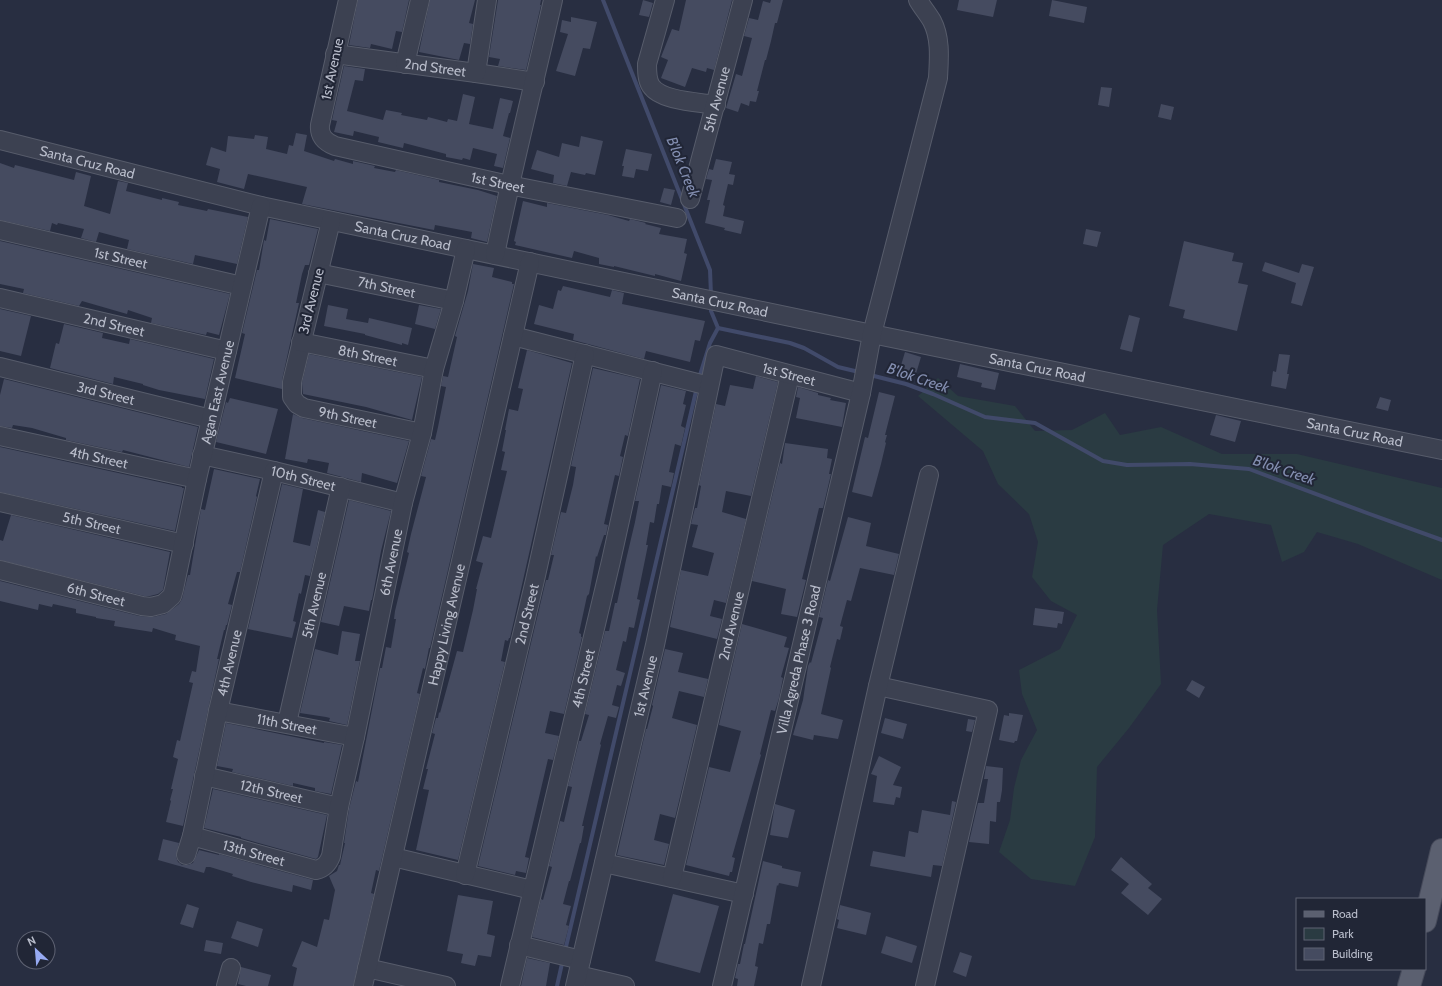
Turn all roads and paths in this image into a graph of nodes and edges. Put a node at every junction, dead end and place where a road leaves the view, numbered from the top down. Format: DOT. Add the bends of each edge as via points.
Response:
graph roads {
  1 [pos="348,0"];
  2 [pos="420,0"];
  3 [pos="487,0"];
  4 [pos="553,0"];
  5 [pos="665,0"];
  6 [pos="743,0"];
  7 [pos="918,0"];
  8 [pos="335,54"];
  9 [pos="405,64"];
  10 [pos="476,73"];
  11 [pos="535,82"];
  12 [pos="716,105"];
  13 [pos="322,138"];
  14 [pos="0,140"];
  15 [pos="509,185"];
  16 [pos="690,199"];
  17 [pos="261,206"];
  18 [pos="677,218"];
  19 [pos="331,221"];
  20 [pos="0,230"];
  21 [pos="466,249"];
  22 [pos="496,255"];
  23 [pos="530,262"];
  24 [pos="318,273"];
  25 [pos="242,286"];
  26 [pos="0,298"];
  27 [pos="454,301"];
  28 [pos="872,334"];
  29 [pos="513,336"];
  30 [pos="301,342"];
  31 [pos="227,351"];
  32 [pos="585,354"];
  33 [pos="716,355"];
  34 [pos="0,367"];
  35 [pos="434,370"];
  36 [pos="653,371"];
  37 [pos="790,375"];
  38 [pos="863,380"];
  39 [pos="292,382"];
  40 [pos="700,383"];
  41 [pos="211,418"];
  42 [pos="422,433"];
  43 [pos="0,436"];
  44 [pos="1442,450"];
  45 [pos="202,456"];
  46 [pos="274,471"];
  47 [pos="929,475"];
  48 [pos="197,479"];
  49 [pos="341,487"];
  50 [pos="0,502"];
  51 [pos="404,503"];
  52 [pos="184,544"];
  53 [pos="0,570"];
  54 [pos="177,578"];
  55 [pos="878,686"];
  56 [pos="218,711"];
  57 [pos="287,723"];
  58 [pos="355,737"];
  59 [pos="204,776"];
  60 [pos="339,807"];
  61 [pos="192,836"];
  62 [pos="1442,850"];
  63 [pos="186,855"];
  64 [pos="392,857"];
  65 [pos="604,863"];
  66 [pos="316,870"];
  67 [pos="465,874"];
  68 [pos="672,878"];
  69 [pos="532,890"];
  70 [pos="744,894"];
  71 [pos="1426,917"];
  72 [pos="519,945"];
  73 [pos="572,967"];
  74 [pos="231,968"];
  75 [pos="367,968"];
  76 [pos="1414,970"];
  77 [pos="226,986"];
  78 [pos="363,986"];
  79 [pos="444,986"];
  80 [pos="510,986"];
  81 [pos="625,986"];
  82 [pos="722,986"];
  83 [pos="811,986"];
  84 [pos="925,986"];
  85 [pos="1410,986"];
  1 -- 8 [label="street, 1st Avenue"];
  2 -- 9 [label="street"];
  3 -- 10 [label="street"];
  4 -- 11 [label="street"];
  5 -- 12 [label="street" via="646,64 650,85 666,97"];
  6 -- 12 [label="street, 5th Avenue"];
  7 -- 28 [label="street, Villa Agreda Phase 3 Road" via="932,22 937,38 938,78"];
  8 -- 9 [label="street, 2nd Street"];
  8 -- 13 [label="street, 1st Avenue" via="320,125"];
  9 -- 10 [label="street, 2nd Street"];
  10 -- 11 [label="street, 2nd Street"];
  11 -- 15 [label="street"];
  12 -- 16 [label="street, 5th Avenue"];
  13 -- 15 [label="street, 1st Street" via="335,146"];
  14 -- 17 [label="street, Santa Cruz Road"];
  15 -- 18 [label="street, 1st Street"];
  15 -- 22 [label="street"];
  17 -- 19 [label="street, Santa Cruz Road"];
  17 -- 25 [label="street, Agan East Avenue"];
  19 -- 21 [label="street, Santa Cruz Road"];
  19 -- 24 [label="street, 3rd Avenue"];
  20 -- 25 [label="street, 1st Street"];
  21 -- 22 [label="street, Santa Cruz Road"];
  21 -- 27 [label="street, 6th Avenue"];
  22 -- 23 [label="street, Santa Cruz Road"];
  23 -- 28 [label="street, Santa Cruz Road"];
  23 -- 29 [label="street, Happy Living Avenue"];
  24 -- 27 [label="street, 7th Street"];
  24 -- 30 [label="street, 3rd Avenue"];
  25 -- 31 [label="street, Agan East Avenue"];
  26 -- 31 [label="street, 2nd Street"];
  27 -- 35 [label="street, 6th Avenue"];
  28 -- 38 [label="street, Villa Agreda Phase 3 Road"];
  28 -- 44 [label="street, Santa Cruz Road"];
  29 -- 32 [label="street"];
  29 -- 64 [label="street, Happy Living Avenue"];
  30 -- 35 [label="street, 8th Street"];
  30 -- 39 [label="street, 3rd Avenue"];
  31 -- 41 [label="street, Agan East Avenue"];
  32 -- 36 [label="street"];
  32 -- 67 [label="street, 2nd Street" via="535,580"];
  33 -- 37 [label="street, 1st Street"];
  33 -- 40 [label="street, 1st Avenue"];
  34 -- 41 [label="street, 3rd Street"];
  35 -- 42 [label="street, 6th Avenue"];
  36 -- 40 [label="street"];
  36 -- 69 [label="street, 4th Street" via="611,561"];
  37 -- 38 [label="street, 1st Street"];
  37 -- 68 [label="street, 2nd Avenue"];
  38 -- 70 [label="street, Villa Agreda Phase 3 Road"];
  39 -- 42 [label="street, 9th Street" via="292,397 304,408"];
  40 -- 65 [label="street, 1st Avenue" via="655,645"];
  41 -- 45 [label="street, Agan East Avenue"];
  42 -- 51 [label="street, 6th Avenue"];
  43 -- 48 [label="street, 4th Street"];
  45 -- 46 [label="street, 10th Street"];
  45 -- 48 [label="street, Agan East Avenue"];
  46 -- 49 [label="street, 10th Street"];
  46 -- 56 [label="street, 4th Avenue"];
  47 -- 55 [label="street"];
  48 -- 52 [label="street, Agan East Avenue"];
  49 -- 51 [label="street, 10th Street"];
  49 -- 57 [label="street, 5th Avenue"];
  50 -- 52 [label="street, 5th Street"];
  51 -- 58 [label="street, 6th Avenue"];
  52 -- 54 [label="street, Agan East Avenue"];
  53 -- 54 [label="street, 6th Street" via="151,607 168,601"];
  55 -- 83 [label="street"];
  55 -- 84 [label="street" via="988,710"];
  56 -- 57 [label="street, 11th Street"];
  56 -- 59 [label="street, 4th Avenue"];
  57 -- 58 [label="street, 11th Street"];
  58 -- 60 [label="street, 6th Avenue"];
  59 -- 60 [label="street, 12th Street"];
  59 -- 61 [label="street, 4th Avenue"];
  60 -- 66 [label="street, 6th Avenue" via="329,862"];
  61 -- 63 [label="street, 4th Avenue"];
  61 -- 66 [label="street, 13th Street"];
  62 -- 71 [label="main road"];
  64 -- 67 [label="street"];
  64 -- 75 [label="street, Happy Living Avenue"];
  65 -- 68 [label="street"];
  65 -- 73 [label="street, 1st Avenue"];
  67 -- 69 [label="street"];
  68 -- 70 [label="street"];
  69 -- 72 [label="street, 4th Street"];
  70 -- 82 [label="street, Villa Agreda Phase 3 Road"];
  72 -- 73 [label="street"];
  72 -- 80 [label="street, 4th Street"];
  73 -- 81 [label="street"];
  74 -- 77 [label="street"];
  75 -- 78 [label="street, Happy Living Avenue"];
  75 -- 79 [label="street"];
  76 -- 85 [label="main road"];
}
